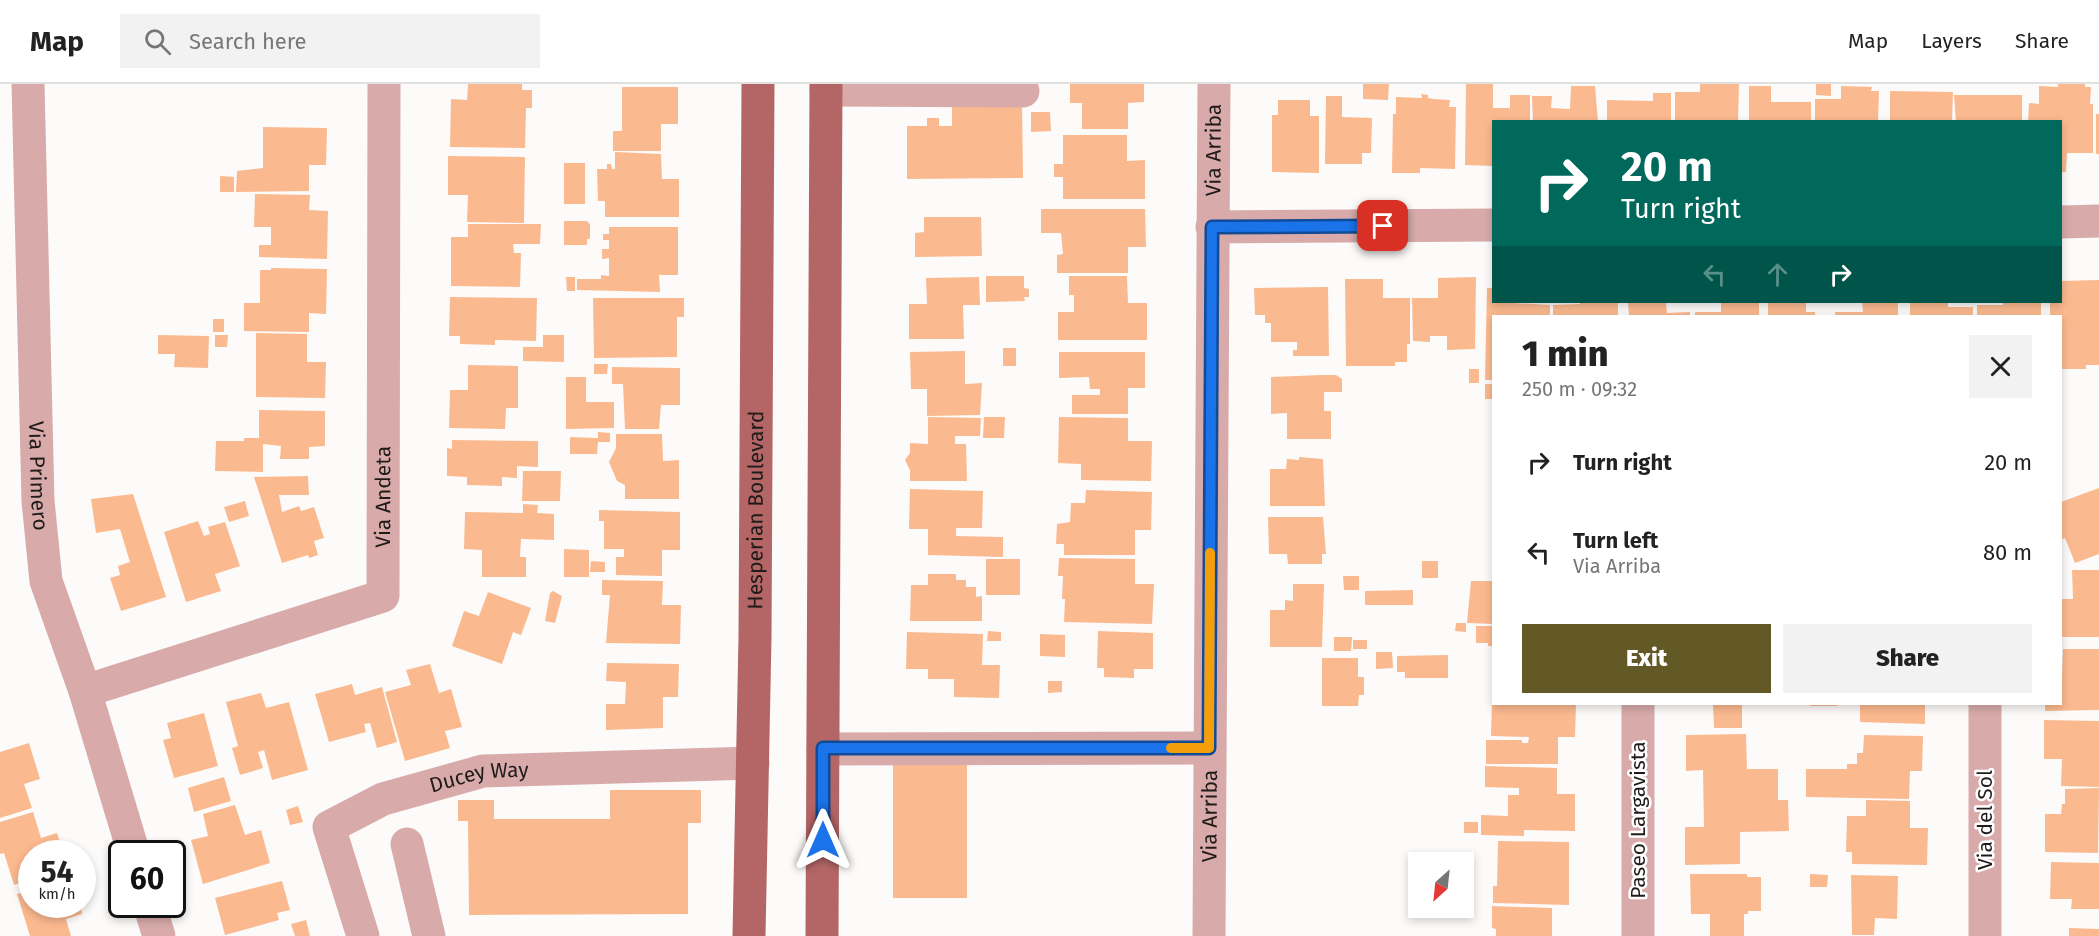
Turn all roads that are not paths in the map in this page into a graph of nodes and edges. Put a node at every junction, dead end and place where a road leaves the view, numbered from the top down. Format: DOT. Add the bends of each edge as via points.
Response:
graph roads {
  1 [pos="28,84"];
  2 [pos="384,84"];
  3 [pos="758,84"];
  4 [pos="1214,84"];
  5 [pos="826,87"];
  6 [pos="1023,91"];
  7 [pos="2099,221"];
  8 [pos="2062,222"];
  9 [pos="1492,225"];
  10 [pos="1212,227"];
  11 [pos="85,691"];
  12 [pos="1638,705"];
  13 [pos="1985,705"];
  14 [pos="823,748"];
  15 [pos="1209,748"];
  16 [pos="753,763"];
  17 [pos="130,840"];
  18 [pos="407,844"];
  19 [pos="154,918"];
  20 [pos="159,936"];
  21 [pos="363,936"];
  22 [pos="429,936"];
  23 [pos="749,936"];
  24 [pos="822,936"];
  25 [pos="1209,936"];
  26 [pos="1638,936"];
  27 [pos="1985,936"];
  1 -- 11 [label="street, Via Primero" via="38,501 46,580"];
  2 -- 11 [label="street, Via Andeta" via="383,596"];
  3 -- 16 [label="main road, Hesperian Boulevard"];
  4 -- 10 [label="street, Via Arriba"];
  5 -- 6 [label="street"];
  5 -- 14 [label="main road"];
  7 -- 8 [label="street"];
  9 -- 10 [label="street"];
  10 -- 15 [label="street, Via Arriba"];
  11 -- 17 [label="street, Via Primero"];
  12 -- 26 [label="street, Paseo Largavista"];
  13 -- 27 [label="street, Via del Sol"];
  14 -- 15 [label="street"];
  14 -- 24 [label="main road"];
  15 -- 25 [label="street, Via Arriba"];
  16 -- 21 [label="street, Ducey Way" via="483,771 383,800 329,827"];
  16 -- 23 [label="main road, Hesperian Boulevard"];
  18 -- 22 [label="street"];
  19 -- 20 [label="street"];
}
